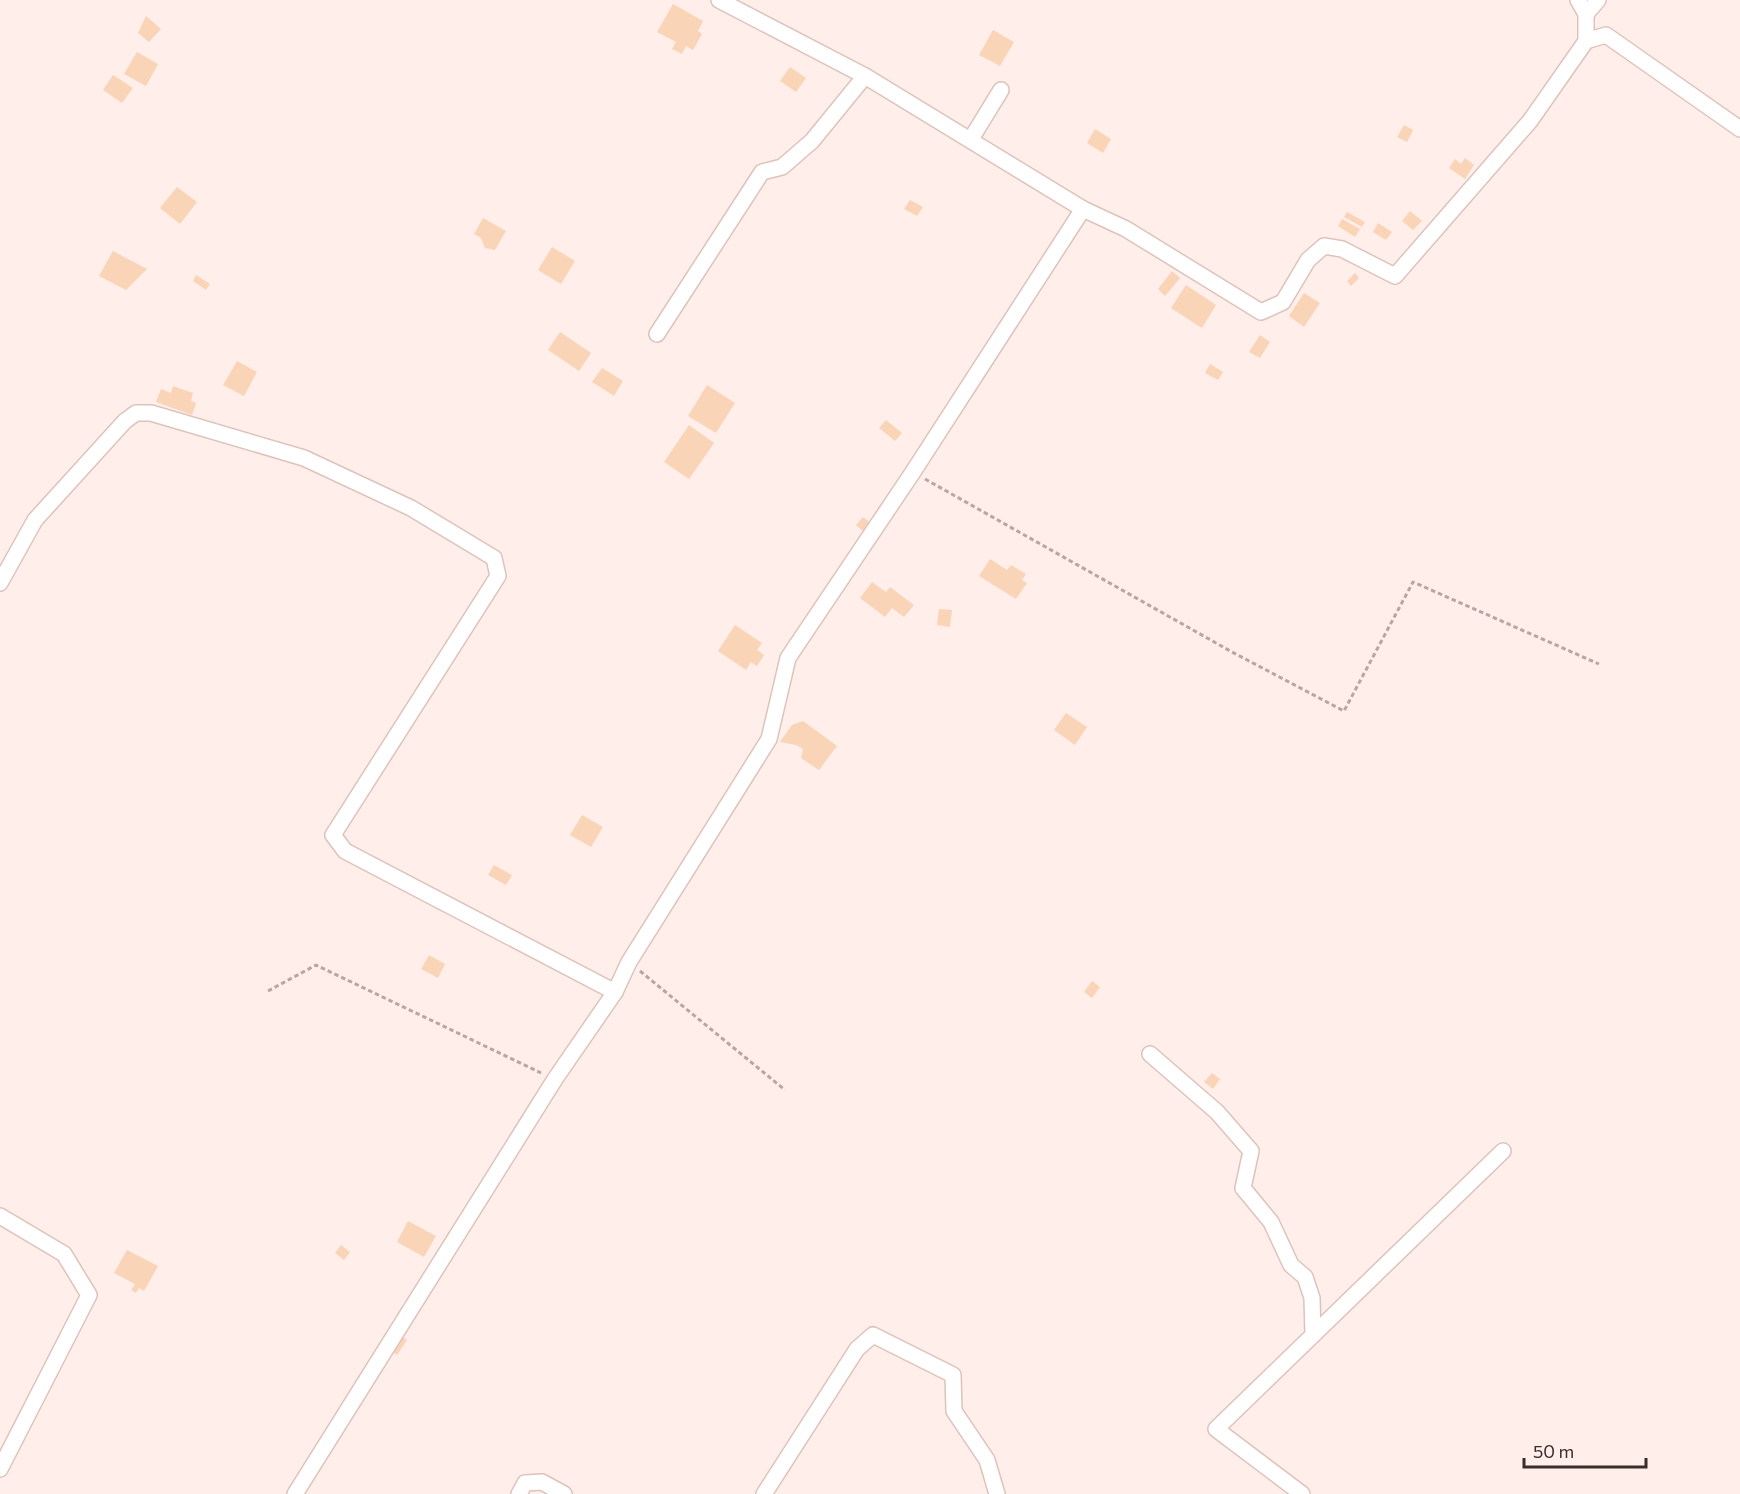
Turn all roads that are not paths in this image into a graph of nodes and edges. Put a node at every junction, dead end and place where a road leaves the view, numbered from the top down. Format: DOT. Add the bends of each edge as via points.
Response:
graph roads {
  1 [pos="719,0"];
  2 [pos="1598,0"];
  3 [pos="1582,7"];
  4 [pos="1586,41"];
  5 [pos="865,75"];
  6 [pos="1000,90"];
  7 [pos="1740,129"];
  8 [pos="971,139"];
  9 [pos="1083,209"];
  10 [pos="657,333"];
  11 [pos="0,583"];
  12 [pos="615,993"];
  13 [pos="1150,1054"];
  14 [pos="1503,1151"];
  15 [pos="0,1216"];
  16 [pos="1313,1335"];
  17 [pos="0,1469"];
  18 [pos="295,1494"];
  19 [pos="519,1494"];
  20 [pos="564,1494"];
  21 [pos="764,1494"];
  22 [pos="997,1494"];
  23 [pos="1302,1494"];
  1 -- 5 [label="street"];
  2 -- 3 [label="street"];
  3 -- 4 [label="street"];
  4 -- 7 [label="street" via="1606,35"];
  4 -- 9 [label="street" via="1530,122 1395,276 1342,249 1324,246 1308,260 1283,303 1261,312 1126,229"];
  5 -- 8 [label="street"];
  5 -- 10 [label="street" via="812,141 782,167 762,172"];
  6 -- 8 [label="street"];
  8 -- 9 [label="street"];
  9 -- 12 [label="street" via="788,658 769,739 629,962"];
  11 -- 12 [label="street" via="35,520 115,430 136,413 151,413 304,458 411,508 494,558 498,576 333,835 345,851"];
  12 -- 18 [label="street" via="555,1079"];
  13 -- 16 [label="street" via="1217,1112 1251,1151 1243,1188 1271,1222 1291,1265 1305,1277 1312,1298"];
  14 -- 16 [label="street"];
  15 -- 17 [label="street" via="64,1254 89,1294"];
  16 -- 23 [label="street" via="1216,1429"];
  19 -- 20 [label="street" via="525,1484 542,1482"];
  21 -- 22 [label="street" via="856,1349 873,1335 953,1375 954,1411 987,1460"];
}
